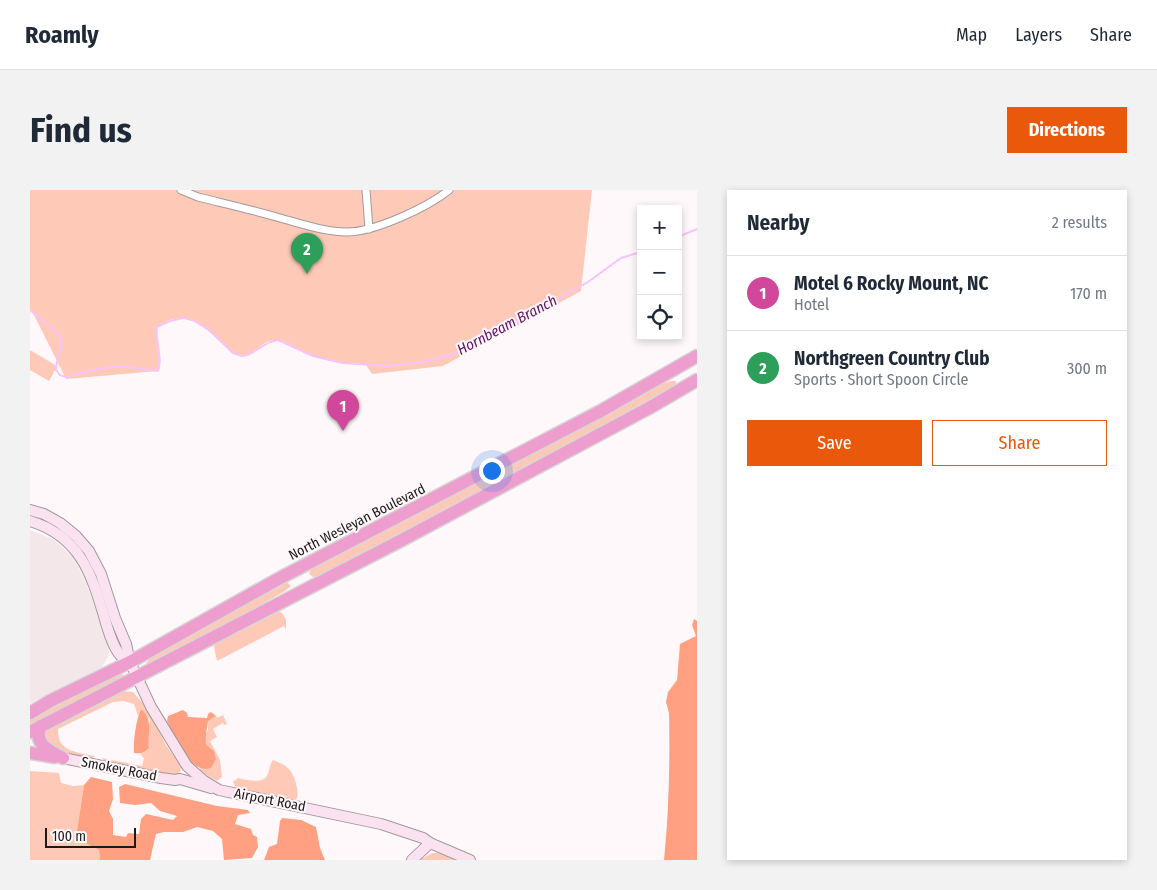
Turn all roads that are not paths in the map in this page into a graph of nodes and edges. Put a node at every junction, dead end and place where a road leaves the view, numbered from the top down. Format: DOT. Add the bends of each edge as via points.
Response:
graph roads {
  1 [pos="181,190"];
  2 [pos="366,190"];
  3 [pos="449,190"];
  4 [pos="368,229"];
  5 [pos="697,356"];
  6 [pos="679,367"];
  7 [pos="693,382"];
  8 [pos="30,510"];
  9 [pos="30,521"];
  10 [pos="294,571"];
  11 [pos="304,590"];
  12 [pos="130,662"];
  13 [pos="137,677"];
  14 [pos="32,711"];
  15 [pos="36,729"];
  16 [pos="30,753"];
  17 [pos="63,758"];
  18 [pos="219,790"];
  19 [pos="430,843"];
  20 [pos="412,860"];
  21 [pos="470,860"];
  1 -- 4 [label="street" via="323,229 347,232"];
  2 -- 4 [label="street"];
  3 -- 4 [label="street" via="405,215"];
  5 -- 6 [label="highway, North Wesleyan Boulevard"];
  6 -- 7 [label="highway"];
  6 -- 10 [label="highway, North Wesleyan Boulevard"];
  7 -- 11 [label="highway"];
  8 -- 12 [label="main road" via="64,526 89,551 101,574"];
  9 -- 12 [label="main road" via="58,534 80,556 95,583 112,639 120,655"];
  10 -- 11 [label="highway"];
  10 -- 12 [label="highway, North Wesleyan Boulevard"];
  11 -- 13 [label="highway"];
  12 -- 13 [label="main road, Airport Road"];
  12 -- 14 [label="highway, North Wesleyan Boulevard"];
  13 -- 15 [label="highway"];
  13 -- 18 [label="main road, Airport Road" via="159,722 187,766"];
  15 -- 17 [label="highway" via="44,748"];
  16 -- 17 [label="highway"];
  17 -- 18 [label="main road, Smokey Road" via="188,780"];
  18 -- 19 [label="main road, Airport Road" via="358,818"];
  19 -- 20 [label="main road"];
  19 -- 21 [label="main road, Airport Road"];
}
